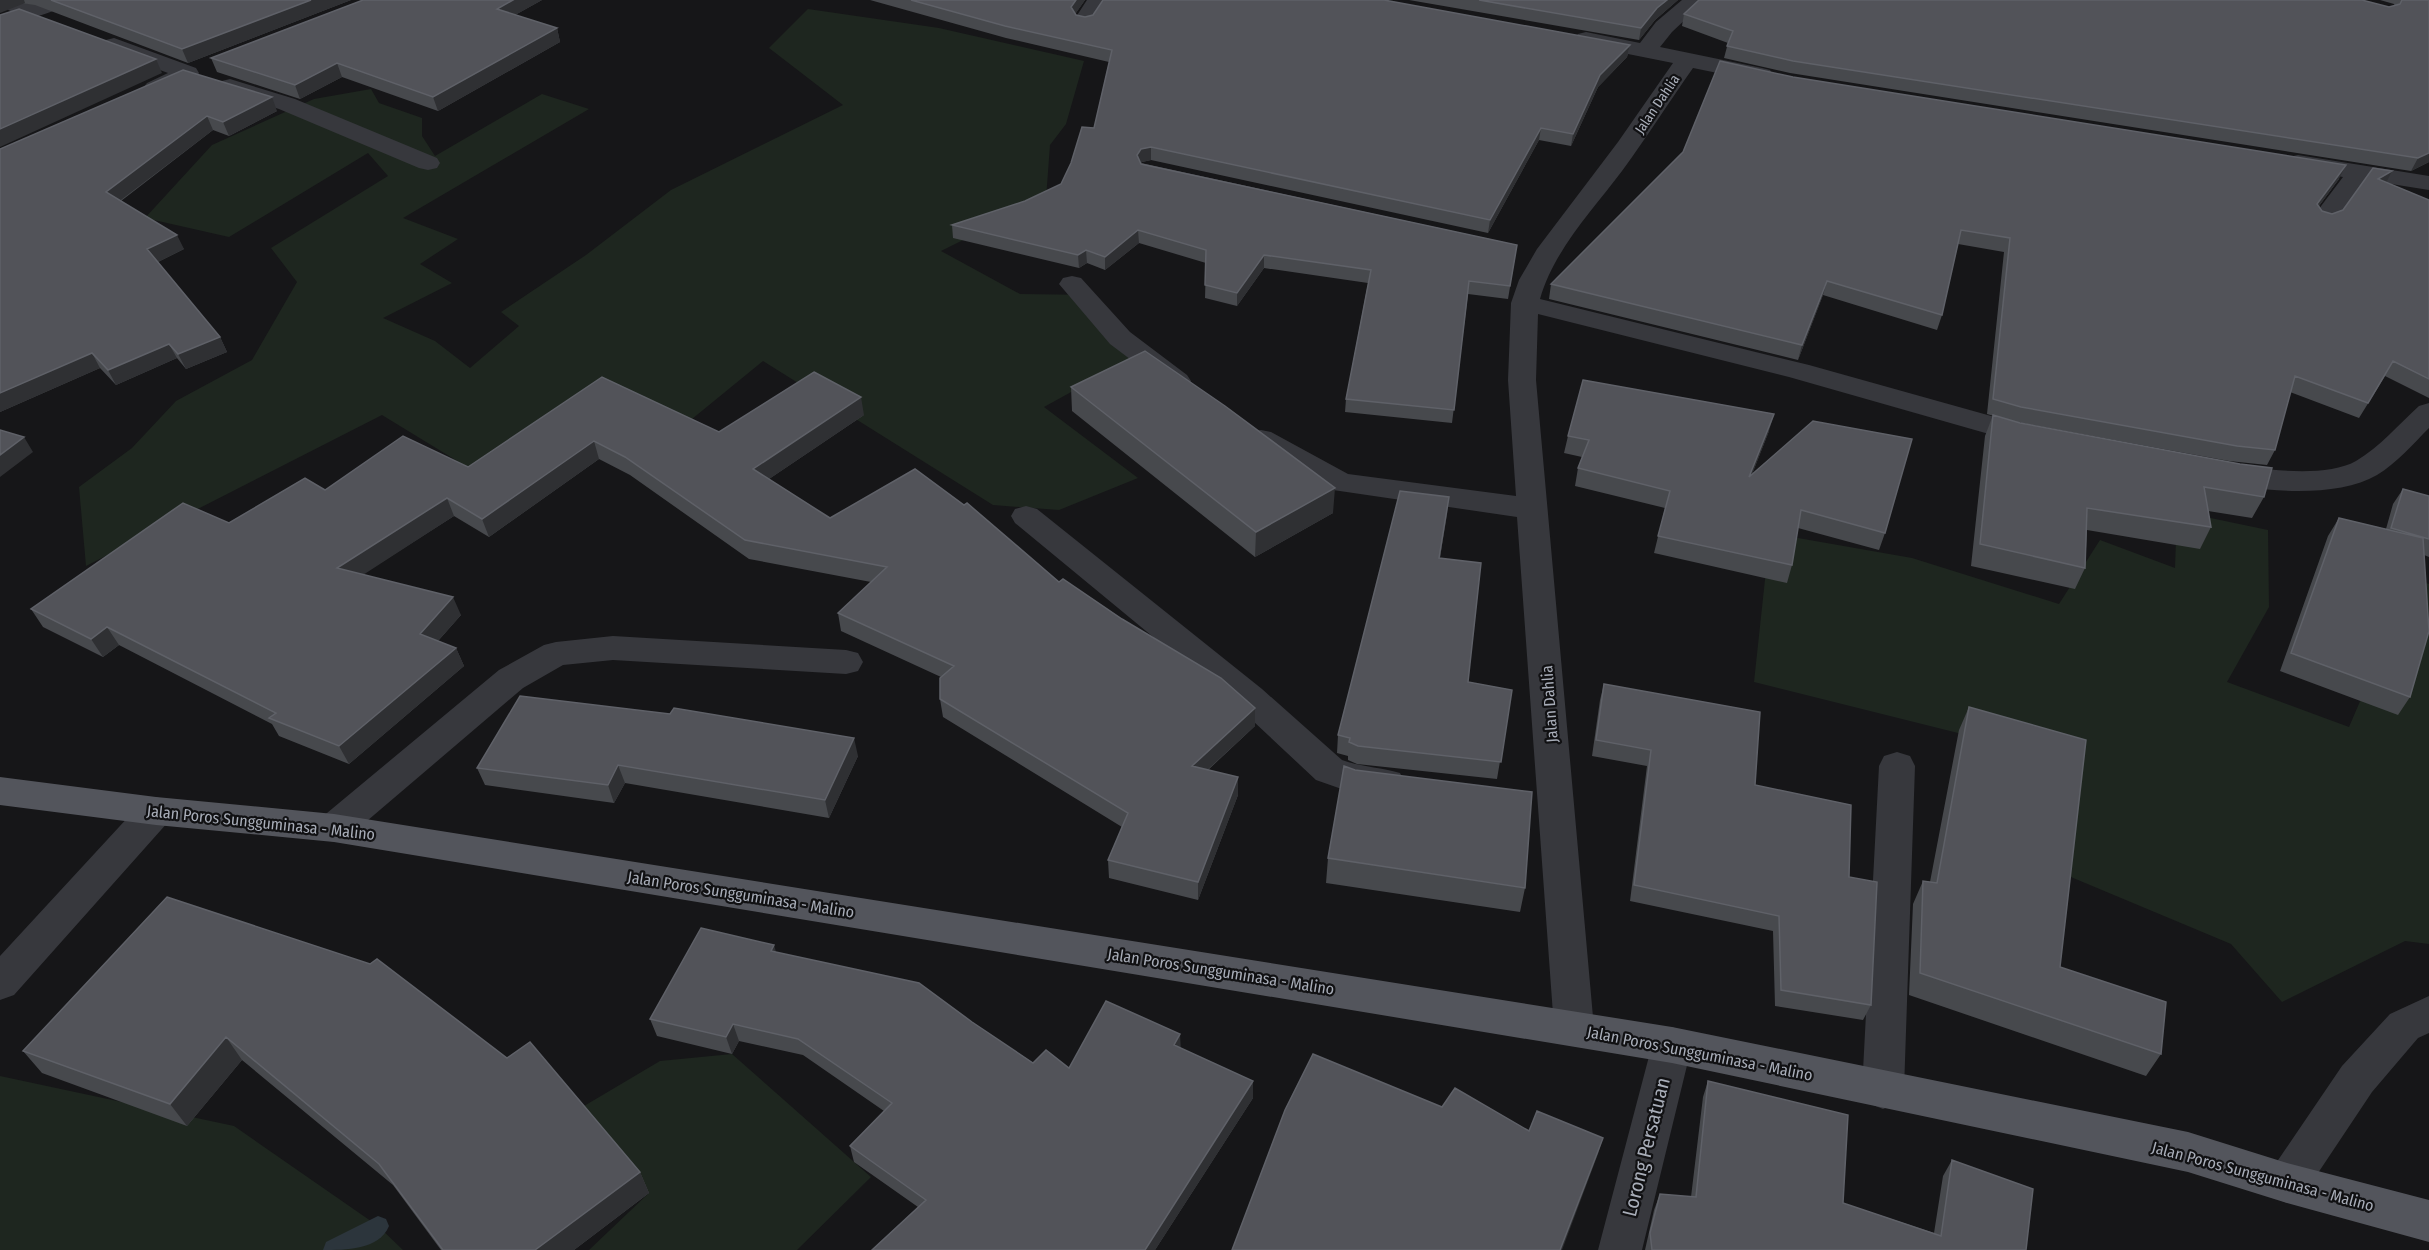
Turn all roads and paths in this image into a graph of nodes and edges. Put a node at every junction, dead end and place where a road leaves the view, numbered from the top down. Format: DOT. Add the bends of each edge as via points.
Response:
graph roads {
  1 [pos="62,0"];
  2 [pos="1098,0"];
  3 [pos="1695,0"];
  4 [pos="17,6"];
  5 [pos="1084,20"];
  6 [pos="0,23"];
  7 [pos="58,24"];
  8 [pos="1563,35"];
  9 [pos="91,36"];
  10 [pos="1646,50"];
  11 [pos="1688,59"];
  12 [pos="210,64"];
  13 [pos="188,73"];
  14 [pos="1779,79"];
  15 [pos="137,96"];
  16 [pos="2274,158"];
  17 [pos="428,163"];
  18 [pos="2359,172"];
  19 [pos="2429,183"];
  20 [pos="2325,218"];
  21 [pos="1072,284"];
  22 [pos="1526,303"];
  23 [pos="1197,396"];
  24 [pos="2429,412"];
  25 [pos="1240,425"];
  26 [pos="2053,442"];
  27 [pos="2197,468"];
  28 [pos="1534,509"];
  29 [pos="1026,516"];
  30 [pos="846,663"];
  31 [pos="1897,766"];
  32 [pos="1420,787"];
  33 [pos="0,791"];
  34 [pos="1522,798"];
  35 [pos="1556,802"];
  36 [pos="156,811"];
  37 [pos="334,828"];
  38 [pos="0,982"];
  39 [pos="2429,1013"];
  40 [pos="1574,1028"];
  41 [pos="1672,1045"];
  42 [pos="1883,1090"];
  43 [pos="2287,1183"];
  44 [pos="2429,1221"];
  45 [pos="1620,1250"];
  1 -- 4 [label="street"];
  2 -- 5 [label="street"];
  3 -- 10 [label="street" via="1664,27"];
  4 -- 6 [label="street"];
  4 -- 7 [label="street"];
  8 -- 10 [label="street"];
  9 -- 13 [label="street"];
  10 -- 11 [label="street"];
  11 -- 14 [label="street, Jalan Dahlia"];
  11 -- 22 [label="street, Jalan Dahlia" via="1627,147 1535,252"];
  12 -- 13 [label="street"];
  13 -- 15 [label="street"];
  13 -- 17 [label="street" via="287,104"];
  16 -- 18 [label="street"];
  18 -- 19 [label="street"];
  18 -- 20 [label="street"];
  21 -- 23 [label="street" via="1120,338"];
  22 -- 26 [label="street" via="1799,371"];
  22 -- 28 [label="street, Jalan Dahlia" via="1523,373"];
  24 -- 27 [label="street" via="2365,469 2335,478 2294,480"];
  25 -- 28 [label="street" via="1327,477 1344,483"];
  28 -- 35 [label="street, Jalan Dahlia"];
  29 -- 32 [label="street" via="1250,698 1329,770 1353,779"];
  30 -- 37 [label="street" via="613,648 556,654 511,679"];
  31 -- 42 [label="street"];
  33 -- 36 [label="main road, Jalan Poros Sungguminasa - Malino"];
  34 -- 35 [label="street"];
  35 -- 40 [label="street, Jalan Dahlia"];
  36 -- 37 [label="main road, Jalan Poros Sungguminasa - Malino"];
  36 -- 38 [label="street"];
  37 -- 40 [label="main road, Jalan Poros Sungguminasa - Malino"];
  39 -- 43 [label="street" via="2404,1026 2357,1078"];
  40 -- 41 [label="main road, Jalan Poros Sungguminasa - Malino"];
  41 -- 42 [label="main road, Jalan Poros Sungguminasa - Malino"];
  41 -- 45 [label="street, Lorong Persatuan"];
  42 -- 43 [label="main road, Jalan Poros Sungguminasa - Malino" via="2188,1152"];
  43 -- 44 [label="main road, Jalan Poros Sungguminasa - Malino"];
}
